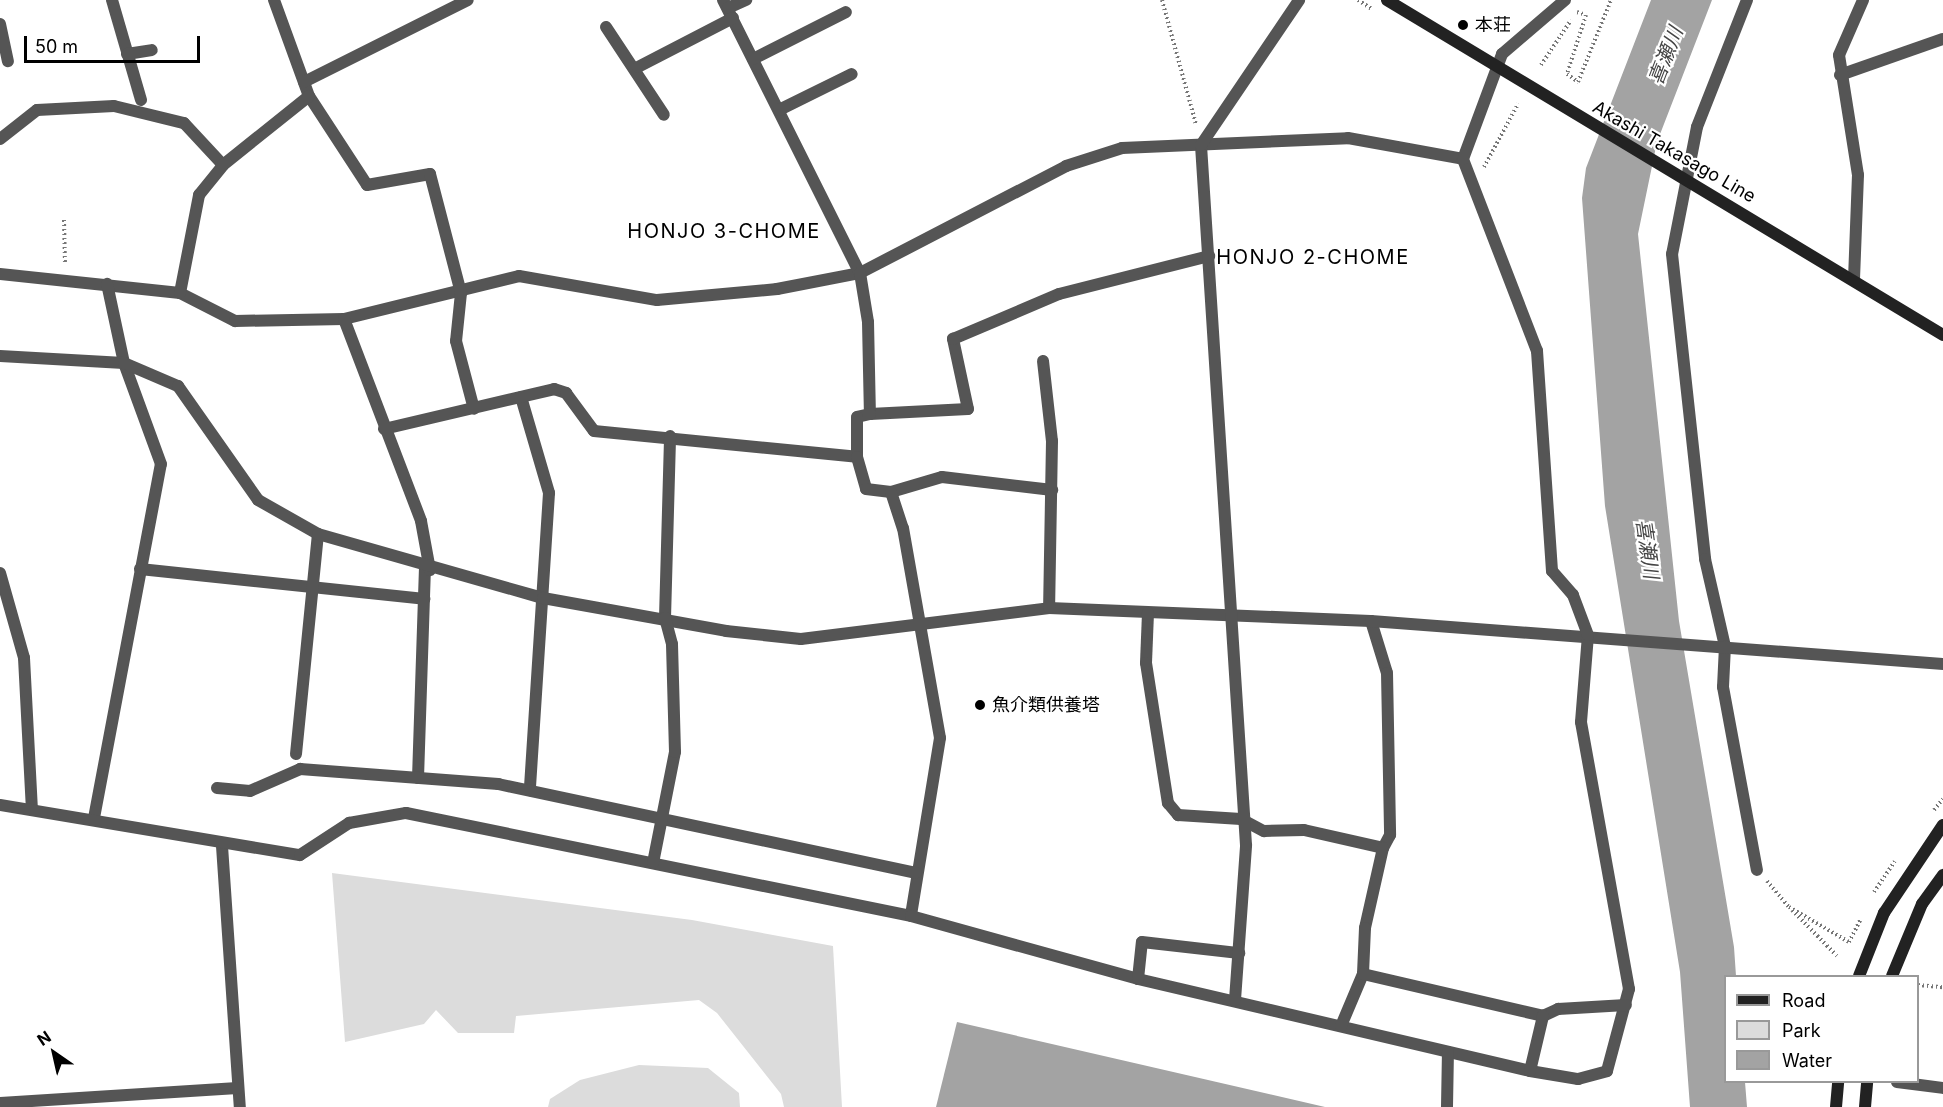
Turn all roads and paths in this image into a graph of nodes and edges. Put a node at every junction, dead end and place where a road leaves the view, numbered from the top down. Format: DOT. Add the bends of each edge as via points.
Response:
graph roads {
  1 [pos="112,0"];
  2 [pos="274,0"];
  3 [pos="468,0"];
  4 [pos="746,0"];
  5 [pos="1162,0"];
  6 [pos="1299,0"];
  7 [pos="1387,0"];
  8 [pos="1565,0"];
  9 [pos="1611,0"];
  10 [pos="1747,0"];
  11 [pos="1863,0"];
  12 [pos="728,9"];
  13 [pos="846,12"];
  14 [pos="0,24"];
  15 [pos="606,27"];
  16 [pos="1943,39"];
  17 [pos="152,50"];
  18 [pos="128,54"];
  19 [pos="753,59"];
  20 [pos="8,61"];
  21 [pos="1541,65"];
  22 [pos="638,67"];
  23 [pos="1497,67"];
  24 [pos="852,74"];
  25 [pos="1840,75"];
  26 [pos="1578,81"];
  27 [pos="304,82"];
  28 [pos="1575,89"];
  29 [pos="309,96"];
  30 [pos="141,100"];
  31 [pos="1518,104"];
  32 [pos="778,110"];
  33 [pos="664,115"];
  34 [pos="0,139"];
  35 [pos="1202,145"];
  36 [pos="1463,159"];
  37 [pos="223,165"];
  38 [pos="1681,177"];
  39 [pos="1473,186"];
  40 [pos="64,220"];
  41 [pos="1209,256"];
  42 [pos="860,273"];
  43 [pos="0,274"];
  44 [pos="65,278"];
  45 [pos="1854,279"];
  46 [pos="107,284"];
  47 [pos="180,293"];
  48 [pos="461,293"];
  49 [pos="344,319"];
  50 [pos="1943,334"];
  51 [pos="0,356"];
  52 [pos="1043,361"];
  53 [pos="124,363"];
  54 [pos="521,397"];
  55 [pos="474,409"];
  56 [pos="870,414"];
  57 [pos="384,429"];
  58 [pos="670,436"];
  59 [pos="857,457"];
  60 [pos="1053,490"];
  61 [pos="891,492"];
  62 [pos="318,534"];
  63 [pos="140,569"];
  64 [pos="427,569"];
  65 [pos="0,573"];
  66 [pos="313,585"];
  67 [pos="543,598"];
  68 [pos="424,599"];
  69 [pos="1049,608"];
  70 [pos="1148,613"];
  71 [pos="1232,617"];
  72 [pos="665,618"];
  73 [pos="1371,621"];
  74 [pos="921,624"];
  75 [pos="1588,635"];
  76 [pos="1725,646"];
  77 [pos="1943,664"];
  78 [pos="296,754"];
  79 [pos="418,778"];
  80 [pos="217,788"];
  81 [pos="530,790"];
  82 [pos="0,805"];
  83 [pos="32,810"];
  84 [pos="94,818"];
  85 [pos="1241,819"];
  86 [pos="660,820"];
  87 [pos="1943,825"];
  88 [pos="222,846"];
  89 [pos="1383,848"];
  90 [pos="653,863"];
  91 [pos="1757,870"];
  92 [pos="916,873"];
  93 [pos="1943,875"];
  94 [pos="1790,907"];
  95 [pos="911,916"];
  96 [pos="1849,942"];
  97 [pos="1239,952"];
  98 [pos="1837,956"];
  99 [pos="1363,974"];
  100 [pos="1859,975"];
  101 [pos="1892,975"];
  102 [pos="1138,979"];
  103 [pos="1919,985"];
  104 [pos="1943,987"];
  105 [pos="1235,1000"];
  106 [pos="1626,1005"];
  107 [pos="1543,1016"];
  108 [pos="1341,1026"];
  109 [pos="1448,1052"];
  110 [pos="1530,1071"];
  111 [pos="1838,1083"];
  112 [pos="1868,1083"];
  113 [pos="1905,1083"];
  114 [pos="238,1088"];
  115 [pos="1943,1088"];
  116 [pos="0,1103"];
  117 [pos="240,1107"];
  118 [pos="1447,1107"];
  119 [pos="1836,1107"];
  120 [pos="1865,1107"];
  1 -- 18 [label="street"];
  2 -- 27 [label="street"];
  3 -- 27 [label="street"];
  4 -- 12 [label="street"];
  5 -- 35 [label="path"];
  6 -- 35 [label="street"];
  7 -- 23 [label="main road, Akashi Takasago Line"];
  8 -- 23 [label="street" via="1502,54"];
  9 -- 26 [label="path"];
  10 -- 38 [label="street"];
  11 -- 25 [label="street" via="1845,30"];
  12 -- 19 [label="street"];
  12 -- 22 [label="street"];
  13 -- 19 [label="street"];
  14 -- 20 [label="street"];
  15 -- 22 [label="street"];
  16 -- 25 [label="street"];
  17 -- 18 [label="street"];
  18 -- 30 [label="street"];
  19 -- 32 [label="street"];
  21 -- 26 [label="path" via="1577,12 1586,15 1567,74"];
  22 -- 33 [label="street"];
  23 -- 36 [label="street" via="1484,89"];
  23 -- 38 [label="main road, Akashi Takasago Line"];
  24 -- 32 [label="street"];
  25 -- 45 [label="street" via="1858,175"];
  26 -- 28 [label="path"];
  27 -- 29 [label="street"];
  29 -- 37 [label="street"];
  29 -- 48 [label="street" via="367,185 430,174"];
  31 -- 39 [label="path"];
  32 -- 42 [label="street"];
  34 -- 37 [label="street" via="37,110 114,106 184,123"];
  35 -- 36 [label="street" via="1348,138"];
  35 -- 41 [label="street"];
  35 -- 42 [label="street" via="1122,148 1066,166"];
  36 -- 39 [label="street"];
  37 -- 47 [label="street" via="199,195"];
  38 -- 45 [label="main road, Akashi Takasago Line"];
  38 -- 76 [label="street" via="1672,254 1705,559"];
  39 -- 75 [label="street" via="1538,351 1552,571 1573,595"];
  40 -- 44 [label="path"];
  41 -- 56 [label="street" via="1059,294 953,339 968,409"];
  41 -- 71 [label="street"];
  42 -- 48 [label="street" via="777,289 657,300 519,276"];
  42 -- 56 [label="street" via="868,322"];
  43 -- 44 [label="street"];
  44 -- 46 [label="street"];
  45 -- 50 [label="main road, Akashi Takasago Line"];
  46 -- 47 [label="street"];
  46 -- 53 [label="street"];
  47 -- 49 [label="street" via="235,321"];
  48 -- 49 [label="street"];
  48 -- 55 [label="street" via="456,342"];
  49 -- 57 [label="street"];
  51 -- 53 [label="street"];
  52 -- 60 [label="street"];
  53 -- 62 [label="street" via="178,386 258,500"];
  53 -- 63 [label="street" via="161,464"];
  54 -- 55 [label="street"];
  54 -- 58 [label="street" via="554,388 566,393 594,431"];
  54 -- 67 [label="street" via="549,493"];
  55 -- 57 [label="street"];
  56 -- 59 [label="street" via="857,417"];
  57 -- 64 [label="street" via="421,521"];
  58 -- 59 [label="street" via="803,455"];
  58 -- 72 [label="street"];
  59 -- 61 [label="street" via="866,489"];
  60 -- 61 [label="street" via="942,477"];
  60 -- 69 [label="street"];
  61 -- 74 [label="street"];
  62 -- 64 [label="street"];
  62 -- 66 [label="street"];
  63 -- 66 [label="street"];
  63 -- 84 [label="street"];
  64 -- 67 [label="street"];
  64 -- 68 [label="street"];
  65 -- 83 [label="street" via="24,658"];
  66 -- 68 [label="street"];
  66 -- 78 [label="street"];
  67 -- 72 [label="street"];
  67 -- 81 [label="street"];
  68 -- 79 [label="street"];
  69 -- 70 [label="street"];
  69 -- 74 [label="street"];
  70 -- 71 [label="street"];
  70 -- 85 [label="street" via="1146,663 1168,802 1178,815"];
  71 -- 73 [label="street"];
  71 -- 85 [label="street"];
  72 -- 74 [label="street" via="801,639"];
  72 -- 86 [label="street" via="672,644 675,752"];
  73 -- 75 [label="street"];
  73 -- 89 [label="street" via="1387,673 1390,835"];
  74 -- 92 [label="street" via="940,738"];
  75 -- 76 [label="street"];
  75 -- 106 [label="street" via="1581,722 1629,989"];
  76 -- 77 [label="street"];
  76 -- 91 [label="street" via="1723,687"];
  79 -- 80 [label="street" via="300,769 250,791"];
  79 -- 81 [label="street"];
  81 -- 86 [label="street"];
  82 -- 83 [label="street"];
  83 -- 84 [label="street"];
  84 -- 88 [label="street"];
  85 -- 89 [label="street" via="1264,831 1304,830"];
  85 -- 97 [label="street" via="1246,845"];
  86 -- 90 [label="street"];
  86 -- 92 [label="street"];
  87 -- 100 [label="main road" via="1884,913"];
  88 -- 90 [label="street" via="300,855 349,823 406,813"];
  88 -- 114 [label="street"];
  89 -- 99 [label="street" via="1365,928"];
  90 -- 95 [label="street"];
  91 -- 94 [label="path"];
  92 -- 95 [label="street"];
  93 -- 101 [label="main road" via="1922,904"];
  94 -- 96 [label="path"];
  94 -- 98 [label="path"];
  95 -- 102 [label="street"];
  97 -- 102 [label="street" via="1142,942"];
  97 -- 105 [label="street"];
  99 -- 107 [label="street"];
  99 -- 108 [label="street"];
  102 -- 105 [label="street"];
  103 -- 104 [label="path"];
  105 -- 108 [label="street"];
  106 -- 107 [label="street" via="1558,1009"];
  106 -- 110 [label="street" via="1606,1071 1578,1079"];
  107 -- 110 [label="street"];
  108 -- 109 [label="street"];
  109 -- 110 [label="street"];
  109 -- 118 [label="street"];
  111 -- 119 [label="main road"];
  112 -- 120 [label="main road"];
  113 -- 115 [label="street"];
  114 -- 116 [label="street"];
  114 -- 117 [label="street"];
}
